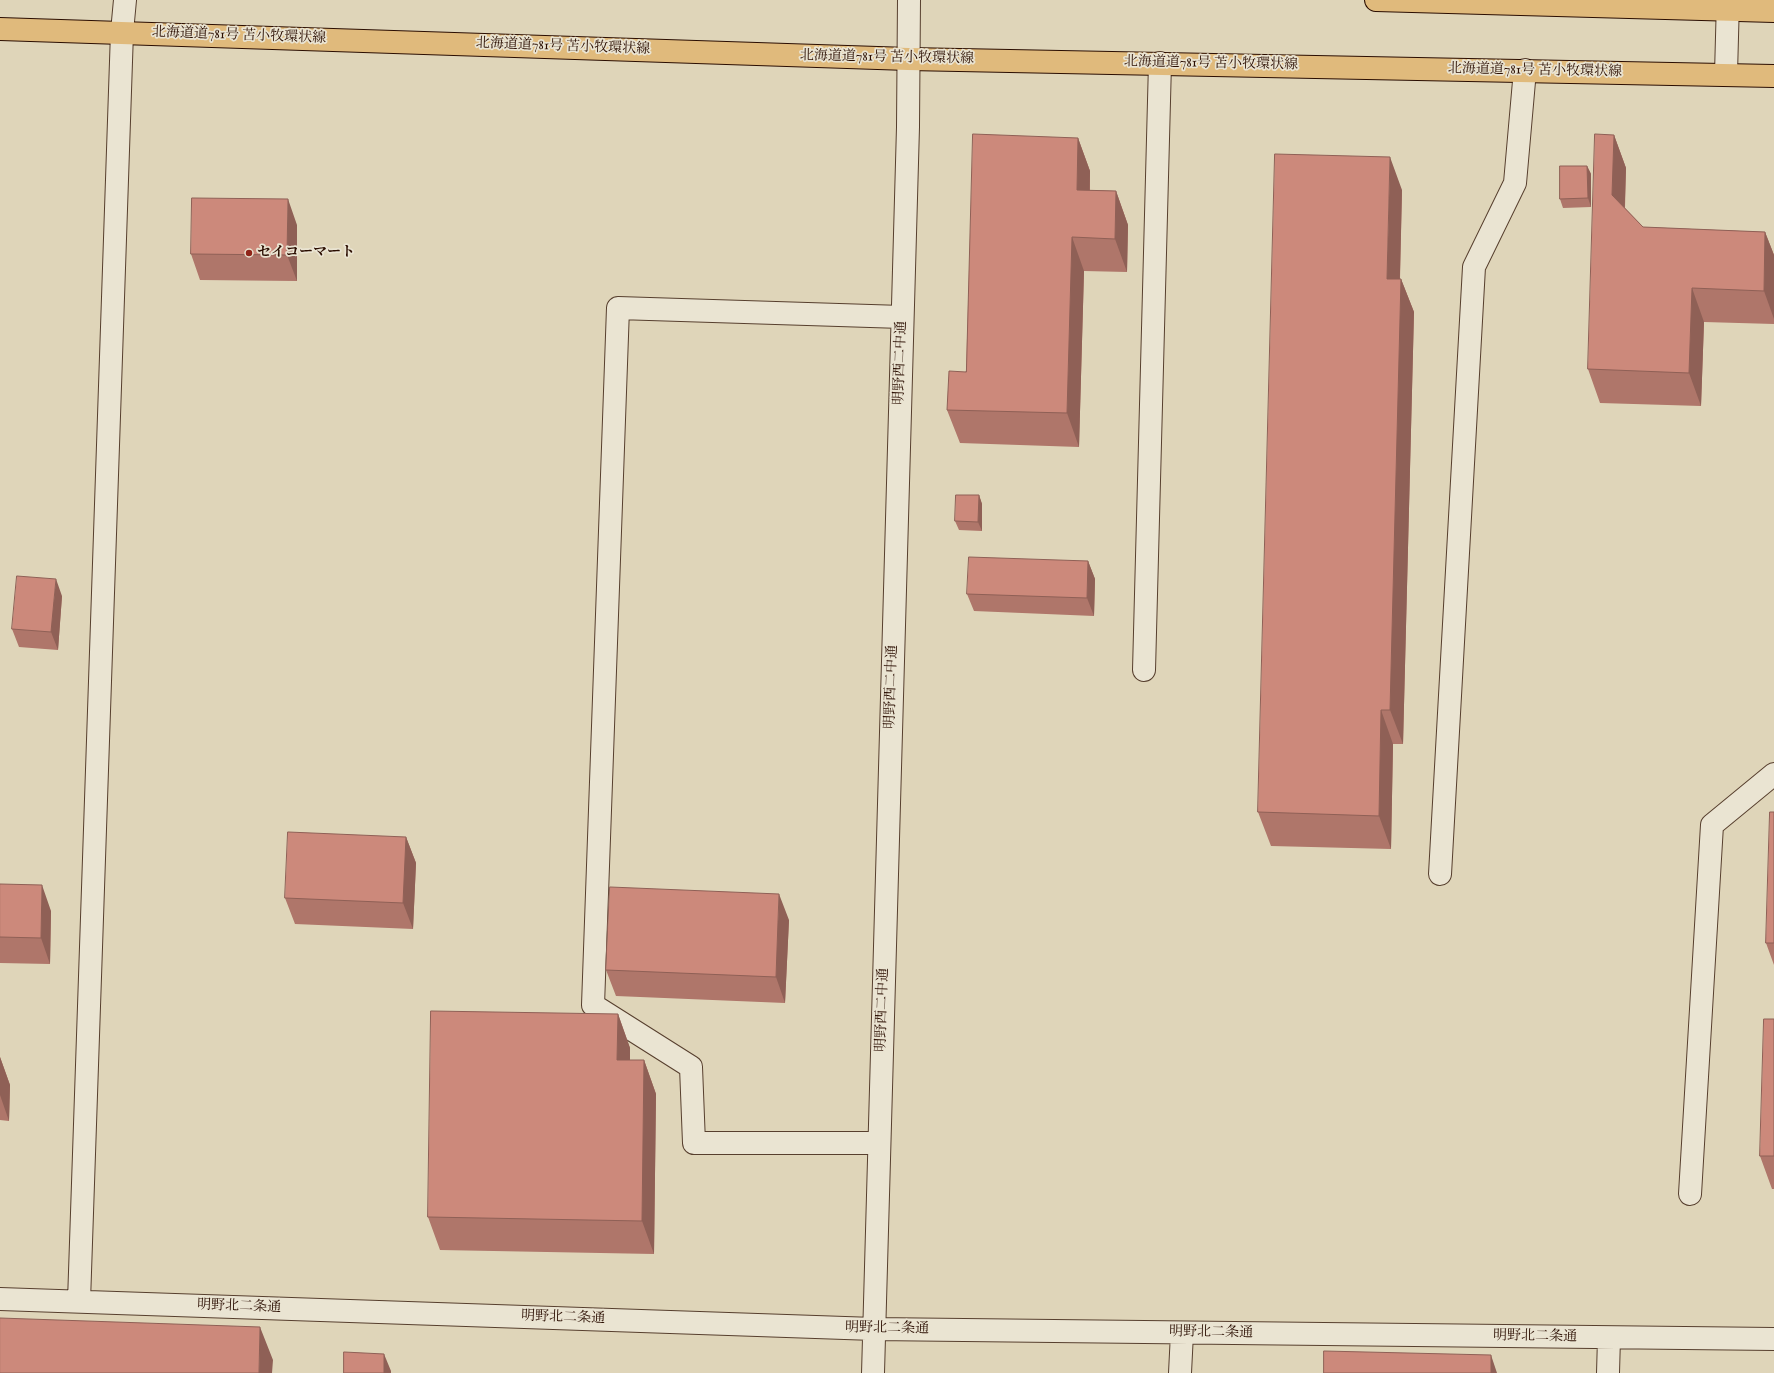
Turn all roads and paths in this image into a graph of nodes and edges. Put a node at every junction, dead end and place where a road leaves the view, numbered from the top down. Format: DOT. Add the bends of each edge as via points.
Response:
graph roads {
  1 [pos="125,0"];
  2 [pos="909,0"];
  3 [pos="1376,0"];
  4 [pos="1728,5"];
  5 [pos="1774,11"];
  6 [pos="0,29"];
  7 [pos="122,32"];
  8 [pos="908,59"];
  9 [pos="1160,64"];
  10 [pos="1525,70"];
  11 [pos="1726,74"];
  12 [pos="1774,76"];
  13 [pos="902,317"];
  14 [pos="1144,670"];
  15 [pos="1774,774"];
  16 [pos="1440,874"];
  17 [pos="879,1143"];
  18 [pos="1690,1194"];
  19 [pos="0,1300"];
  20 [pos="79,1302"];
  21 [pos="874,1329"];
  22 [pos="1182,1333"];
  23 [pos="1609,1338"];
  24 [pos="1774,1340"];
  25 [pos="873,1373"];
  26 [pos="1180,1373"];
  27 [pos="1608,1373"];
  1 -- 7 [label="street"];
  2 -- 8 [label="street, 明野西二中通"];
  3 -- 4 [label="main road"];
  4 -- 5 [label="main road"];
  4 -- 11 [label="street"];
  6 -- 7 [label="main road, 北海道道781号 苫小牧環状線"];
  7 -- 8 [label="main road, 北海道道781号 苫小牧環状線"];
  7 -- 20 [label="street"];
  8 -- 9 [label="main road, 北海道道781号 苫小牧環状線"];
  8 -- 13 [label="street, 明野西二中通"];
  9 -- 10 [label="main road, 北海道道781号 苫小牧環状線"];
  9 -- 14 [label="street"];
  10 -- 11 [label="main road, 北海道道781号 苫小牧環状線"];
  10 -- 16 [label="street" via="1515,183 1474,267"];
  11 -- 12 [label="main road, 北海道道781号 苫小牧環状線"];
  13 -- 17 [label="street, 明野西二中通"];
  13 -- 17 [label="street" via="618,308 593,1005 691,1067 694,1143"];
  15 -- 18 [label="street" via="1712,825"];
  17 -- 21 [label="street, 明野西二中通"];
  19 -- 20 [label="street, 明野北二条通"];
  20 -- 21 [label="street, 明野北二条通"];
  21 -- 22 [label="street, 明野北二条通"];
  21 -- 25 [label="street, 明野西二中通"];
  22 -- 23 [label="street, 明野北二条通"];
  22 -- 26 [label="street"];
  23 -- 24 [label="street, 明野北二条通"];
  23 -- 27 [label="street"];
}
